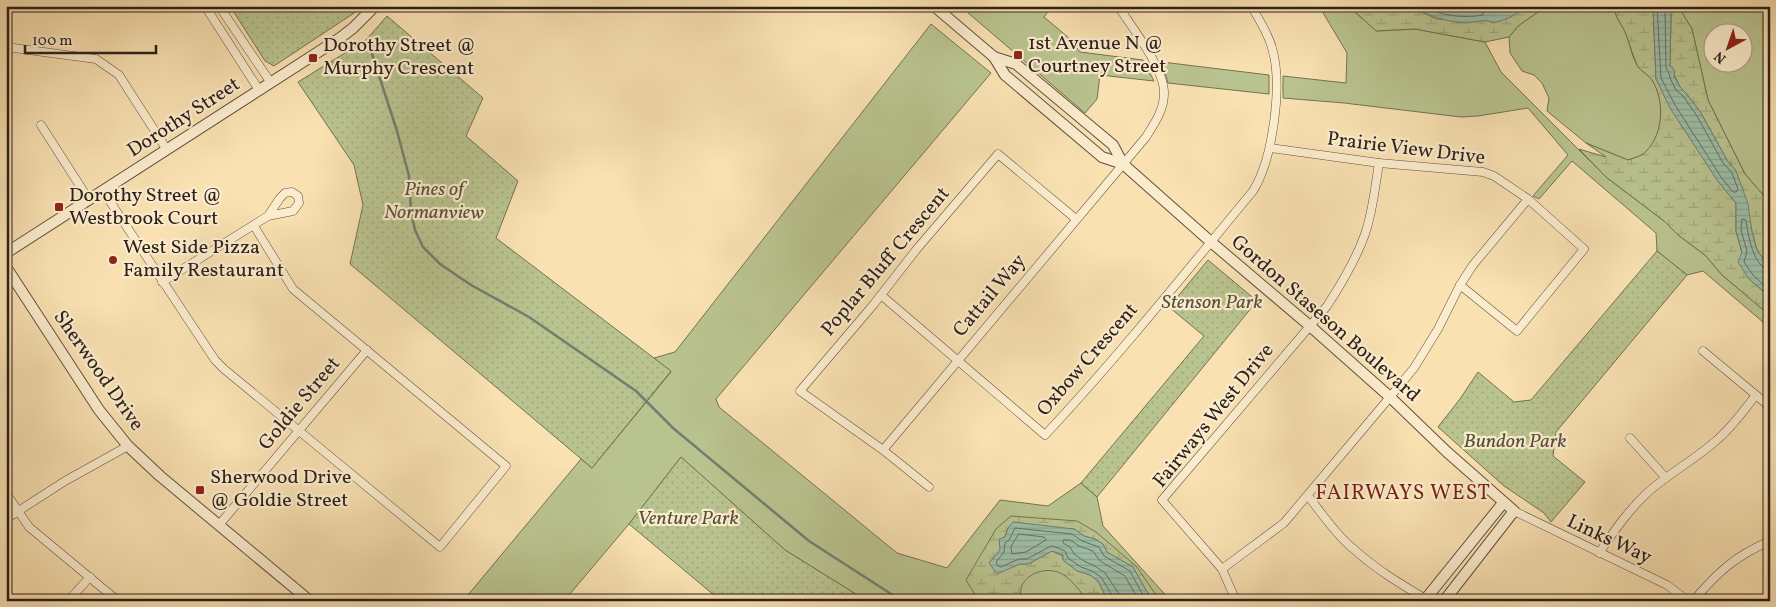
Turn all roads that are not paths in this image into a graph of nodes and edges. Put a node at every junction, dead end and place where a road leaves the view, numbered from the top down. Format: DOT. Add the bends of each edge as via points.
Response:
graph roads {
  1 [pos="205,6"];
  2 [pos="219,6"];
  3 [pos="375,6"];
  4 [pos="934,6"];
  5 [pos="1123,6"];
  6 [pos="1251,6"];
  7 [pos="6,47"];
  8 [pos="994,57"];
  9 [pos="270,82"];
  10 [pos="259,90"];
  11 [pos="41,125"];
  12 [pos="1270,148"];
  13 [pos="167,150"];
  14 [pos="1379,163"];
  15 [pos="1123,164"];
  16 [pos="102,191"];
  17 [pos="1528,199"];
  18 [pos="89,200"];
  19 [pos="268,216"];
  20 [pos="1076,219"];
  21 [pos="254,226"];
  22 [pos="1211,242"];
  23 [pos="6,252"];
  24 [pos="6,268"];
  25 [pos="162,282"];
  26 [pos="1460,285"];
  27 [pos="881,295"];
  28 [pos="1310,326"];
  29 [pos="367,350"];
  30 [pos="1703,352"];
  31 [pos="958,360"];
  32 [pos="1756,395"];
  33 [pos="1390,397"];
  34 [pos="1770,407"];
  35 [pos="299,432"];
  36 [pos="1630,438"];
  37 [pos="128,446"];
  38 [pos="883,450"];
  39 [pos="1665,477"];
  40 [pos="928,487"];
  41 [pos="6,493"];
  42 [pos="1308,496"];
  43 [pos="1503,502"];
  44 [pos="18,511"];
  45 [pos="1514,511"];
  46 [pos="6,519"];
  47 [pos="219,525"];
  48 [pos="1770,541"];
  49 [pos="1599,553"];
  50 [pos="1222,569"];
  51 [pos="90,577"];
  52 [pos="1426,600"];
  53 [pos="68,601"];
  54 [pos="118,601"];
  55 [pos="310,601"];
  56 [pos="1236,601"];
  57 [pos="1444,601"];
  58 [pos="1688,601"];
  59 [pos="1693,601"];
  1 -- 10 [label="street"];
  2 -- 9 [label="street"];
  3 -- 9 [label="street, Dorothy Street" via="347,33"];
  4 -- 8 [label="street"];
  5 -- 15 [label="street, Cattail Way" via="1120,9 1159,72 1164,94 1157,120"];
  6 -- 12 [label="street" via="1263,25 1277,69"];
  7 -- 13 [label="street" via="96,59 119,75"];
  8 -- 15 [label="street, Gordon Staseson Boulevard" via="1005,75 1102,157"];
  8 -- 15 [label="street, Gordon Staseson Boulevard" via="1016,64 1037,81 1113,145"];
  9 -- 10 [label="street, Dorothy Street"];
  10 -- 13 [label="street, Dorothy Street"];
  11 -- 18 [label="street"];
  12 -- 14 [label="street, Prairie View Drive"];
  12 -- 22 [label="street" via="1256,185"];
  13 -- 16 [label="street, Dorothy Street"];
  14 -- 17 [label="street, Prairie View Drive" via="1483,172"];
  14 -- 28 [label="street" via="1370,215 1354,262 1328,306"];
  15 -- 20 [label="street, Cattail Way"];
  15 -- 22 [label="street, Gordon Staseson Boulevard"];
  16 -- 18 [label="street, Dorothy Street"];
  16 -- 25 [label="street"];
  17 -- 26 [label="street" via="1473,264"];
  17 -- 26 [label="street, Prairie View Drive" via="1584,249 1516,331"];
  18 -- 23 [label="street, Dorothy Street"];
  19 -- 21 [label="street"];
  20 -- 27 [label="street, Poplar Bluff Crescent" via="998,154"];
  20 -- 31 [label="street, Cattail Way"];
  21 -- 25 [label="street"];
  21 -- 29 [label="street" via="293,288"];
  22 -- 28 [label="street, Gordon Staseson Boulevard"];
  22 -- 31 [label="street, Oxbow Crescent" via="1045,435"];
  24 -- 37 [label="street, Sherwood Drive" via="99,410"];
  25 -- 35 [label="street" via="215,360"];
  26 -- 33 [label="street" via="1414,368"];
  27 -- 31 [label="street"];
  27 -- 38 [label="street, Poplar Bluff Crescent" via="800,391"];
  28 -- 33 [label="street, Gordon Staseson Boulevard"];
  28 -- 50 [label="street, Fairways West Drive" via="1162,500"];
  29 -- 35 [label="street, Goldie Street"];
  29 -- 35 [label="street" via="506,466 440,547"];
  30 -- 32 [label="street"];
  31 -- 38 [label="street, Cattail Way"];
  32 -- 34 [label="street"];
  32 -- 39 [label="street" via="1717,440"];
  33 -- 42 [label="street"];
  33 -- 43 [label="street, Gordon Staseson Boulevard"];
  35 -- 47 [label="street, Goldie Street"];
  36 -- 39 [label="street"];
  37 -- 44 [label="street"];
  37 -- 47 [label="street, Sherwood Drive"];
  38 -- 40 [label="street"];
  39 -- 49 [label="street" via="1623,519"];
  41 -- 44 [label="street"];
  42 -- 50 [label="street" via="1284,523"];
  42 -- 52 [label="street" via="1355,551"];
  43 -- 45 [label="street, Gordon Staseson Boulevard"];
  43 -- 52 [label="street"];
  44 -- 46 [label="street"];
  44 -- 51 [label="street" via="29,527"];
  45 -- 49 [label="street, Links Way"];
  45 -- 57 [label="street"];
  47 -- 55 [label="street, Sherwood Drive"];
  48 -- 59 [label="street" via="1730,562"];
  49 -- 58 [label="street, Links Way" via="1667,585"];
  50 -- 56 [label="street, Fairways West Drive"];
  51 -- 53 [label="street"];
  51 -- 54 [label="street"];
}
